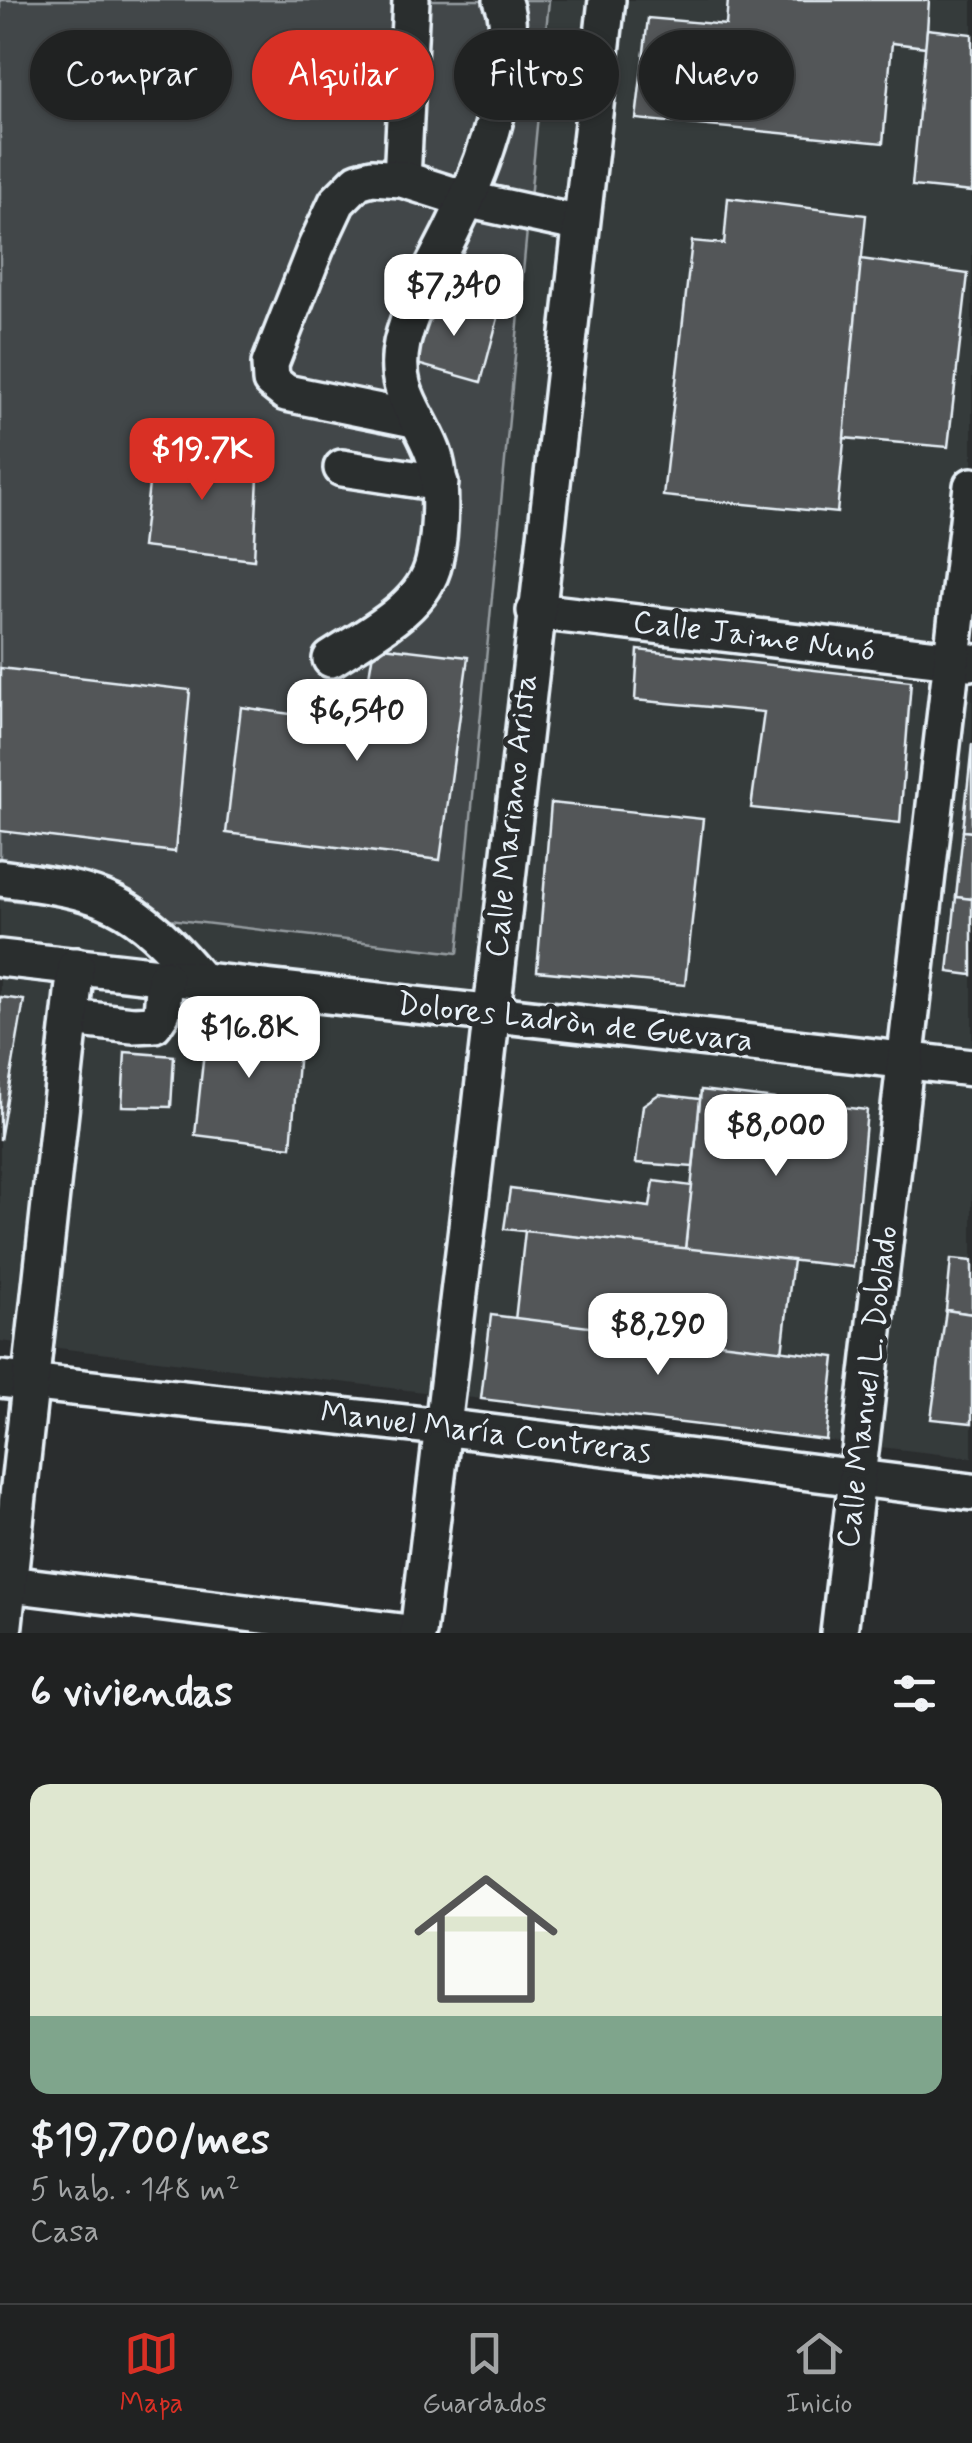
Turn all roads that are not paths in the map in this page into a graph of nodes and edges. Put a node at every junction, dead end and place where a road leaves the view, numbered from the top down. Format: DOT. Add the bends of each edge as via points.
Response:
graph roads {
  1 [pos="411,0"];
  2 [pos="502,0"];
  3 [pos="607,0"];
  4 [pos="402,179"];
  5 [pos="465,199"];
  6 [pos="581,224"];
  7 [pos="414,419"];
  8 [pos="342,468"];
  9 [pos="440,483"];
  10 [pos="972,486"];
  11 [pos="536,611"];
  12 [pos="331,659"];
  13 [pos="961,661"];
  14 [pos="0,878"];
  15 [pos="0,958"];
  16 [pos="76,966"];
  17 [pos="165,978"];
  18 [pos="202,982"];
  19 [pos="490,1014"];
  20 [pos="71,1018"];
  21 [pos="907,1060"];
  22 [pos="972,1068"];
  23 [pos="15,1380"];
  24 [pos="441,1427"];
  25 [pos="856,1478"];
  26 [pos="972,1492"];
  27 [pos="9,1584"];
  28 [pos="3,1633"];
  29 [pos="409,1633"];
  30 [pos="418,1633"];
  31 [pos="839,1633"];
  1 -- 4 [label="street"];
  2 -- 5 [label="street" via="508,18 505,73"];
  3 -- 6 [label="street, Calle Mariano Arista"];
  4 -- 5 [label="street"];
  4 -- 7 [label="street" via="372,176 337,202 269,373 286,394"];
  5 -- 6 [label="street"];
  5 -- 7 [label="street" via="402,342 401,387"];
  6 -- 11 [label="street, Calle Mariano Arista"];
  7 -- 9 [label="street" via="432,449"];
  8 -- 9 [label="street"];
  9 -- 12 [label="street" via="434,563 426,582 391,620"];
  10 -- 13 [label="street, Calle Manuel L. Doblado"];
  11 -- 13 [label="street, Calle Jaime Nunó"];
  11 -- 19 [label="street, Calle Mariano Arista"];
  13 -- 21 [label="street, Calle Manuel L. Doblado"];
  14 -- 18 [label="street" via="68,887 118,904 155,929"];
  15 -- 16 [label="street, Dolores Ladròn de Guevara"];
  16 -- 17 [label="street, Dolores Ladròn de Guevara"];
  16 -- 20 [label="street"];
  17 -- 18 [label="street, Dolores Ladròn de Guevara"];
  17 -- 20 [label="street" via="154,1024"];
  18 -- 19 [label="street, Dolores Ladròn de Guevara"];
  19 -- 21 [label="street, Dolores Ladròn de Guevara"];
  19 -- 24 [label="street, Calle Mariano Arista"];
  20 -- 23 [label="street"];
  21 -- 22 [label="street, Dolores Ladròn de Guevara"];
  21 -- 25 [label="street, Calle Manuel L. Doblado"];
  23 -- 24 [label="street, Manuel María Contreras"];
  23 -- 27 [label="street"];
  24 -- 25 [label="street, Manuel María Contreras"];
  24 -- 30 [label="street, Calle Mariano Arista"];
  25 -- 26 [label="street, Manuel María Contreras"];
  25 -- 31 [label="street, Calle Manuel L. Doblado"];
  27 -- 28 [label="street"];
  27 -- 29 [label="street"];
}
